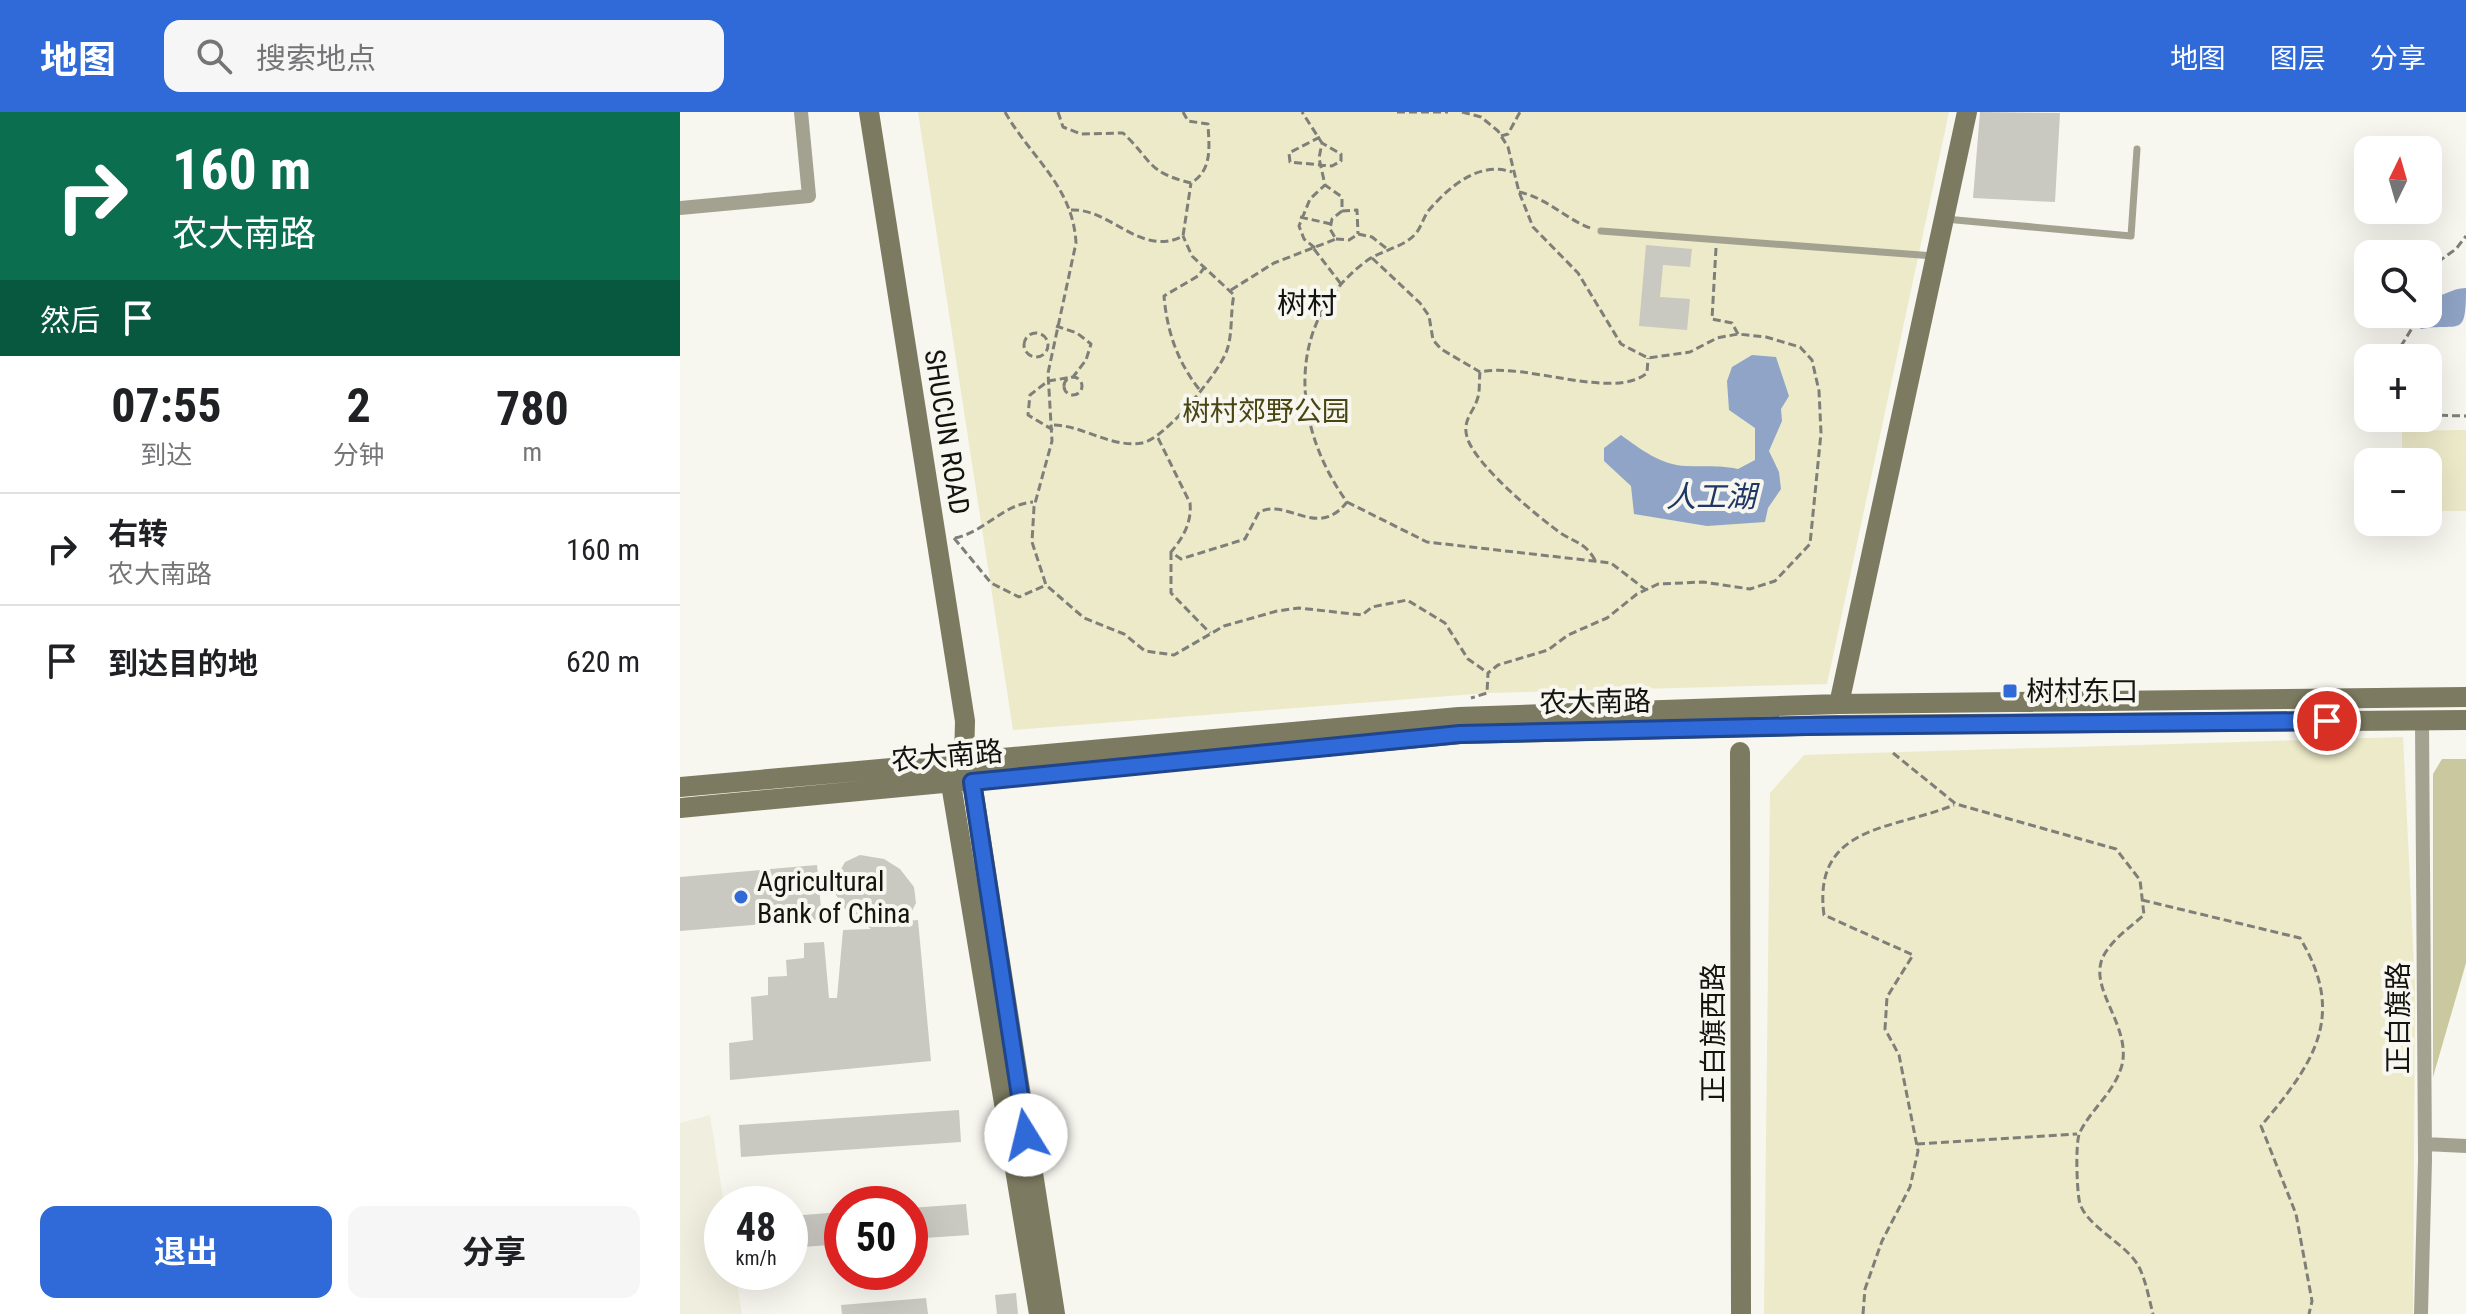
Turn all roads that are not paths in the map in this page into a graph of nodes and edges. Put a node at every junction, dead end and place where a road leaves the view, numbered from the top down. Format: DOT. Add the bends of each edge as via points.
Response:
graph roads {
  1 [pos="801,112"];
  2 [pos="869,112"];
  3 [pos="1967,112"];
  4 [pos="2137,149"];
  5 [pos="680,208"];
  6 [pos="1943,219"];
  7 [pos="1601,231"];
  8 [pos="1935,257"];
  9 [pos="2466,697"];
  10 [pos="1839,704"];
  11 [pos="2466,720"];
  12 [pos="2422,721"];
  13 [pos="1740,752"];
  14 [pos="964,760"];
  15 [pos="972,782"];
  16 [pos="951,784"];
  17 [pos="680,787"];
  18 [pos="680,808"];
  19 [pos="2425,1144"];
  20 [pos="2466,1146"];
  21 [pos="1039,1314"];
  22 [pos="1055,1314"];
  23 [pos="1741,1314"];
  24 [pos="2421,1314"];
  1 -- 5 [label="street" via="809,196"];
  2 -- 14 [label="main road, SHUCUN ROAD" via="944,538 965,721"];
  3 -- 6 [label="main road"];
  4 -- 6 [label="lane" via="2131,236"];
  6 -- 8 [label="main road"];
  7 -- 8 [label="lane"];
  8 -- 10 [label="main road"];
  9 -- 10 [label="main road, 农大南路"];
  10 -- 14 [label="main road, 农大南路" via="1459,717"];
  11 -- 12 [label="main road, 农大南路"];
  12 -- 15 [label="main road, 农大南路" via="1460,734"];
  12 -- 19 [label="street, 正白旗路"];
  13 -- 23 [label="main road, 正白旗西路"];
  14 -- 15 [label="main road, SHUCUN ROAD"];
  14 -- 16 [label="main road, SHUCUN ROAD"];
  14 -- 17 [label="main road, 农大南路"];
  15 -- 16 [label="main road, 农大南路"];
  15 -- 22 [label="main road, SHUCUN ROAD"];
  16 -- 18 [label="main road, 农大南路"];
  16 -- 21 [label="main road"];
  19 -- 20 [label="street"];
  19 -- 24 [label="street, 正白旗路"];
}
